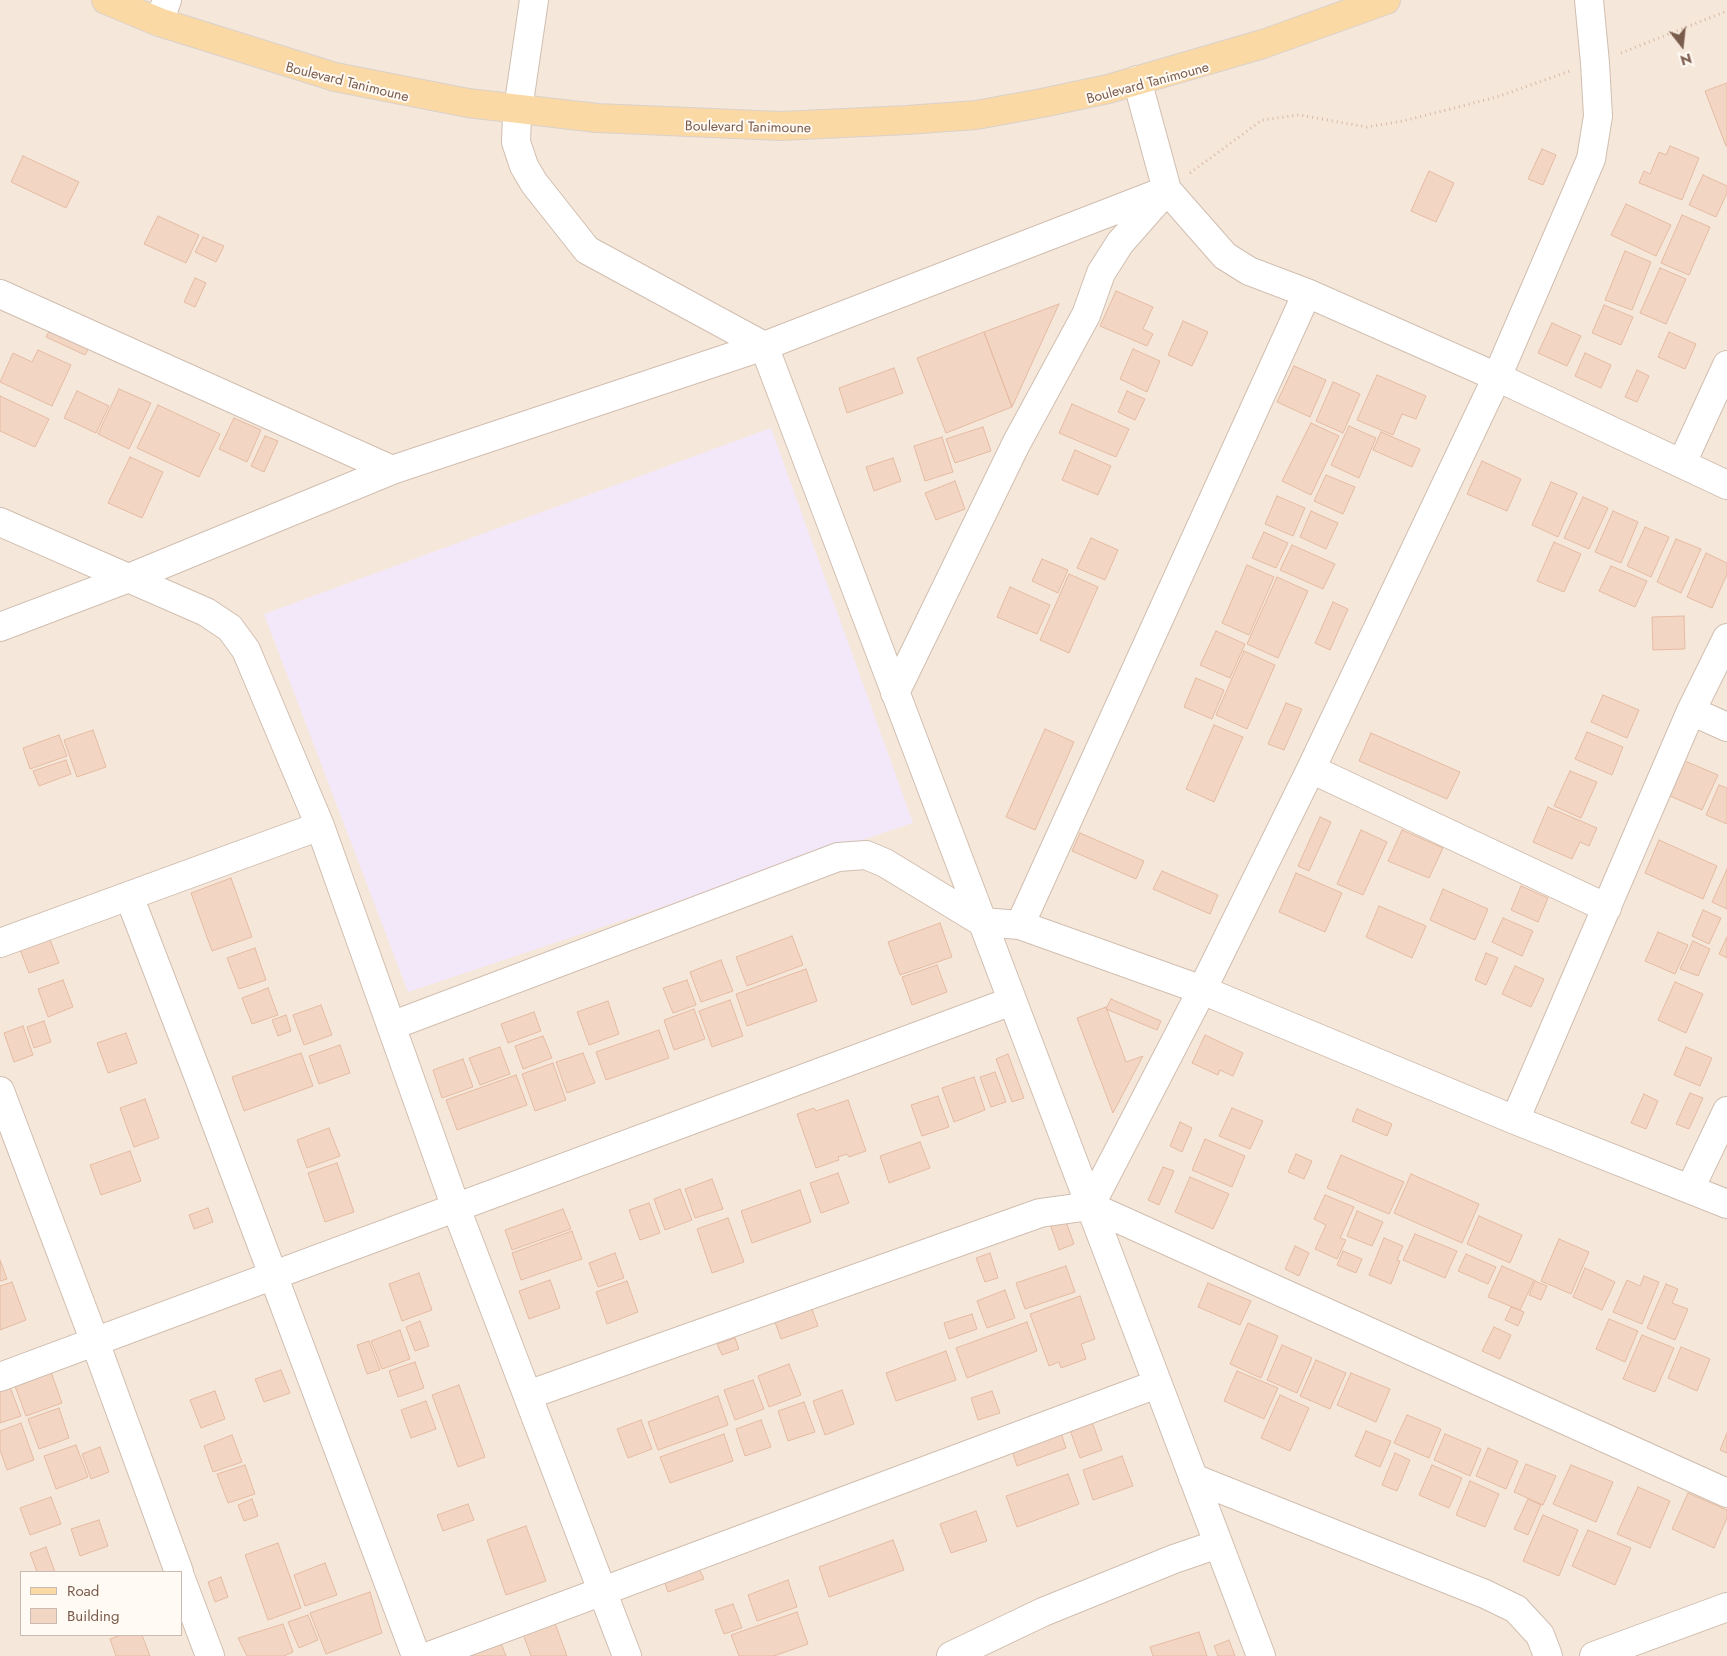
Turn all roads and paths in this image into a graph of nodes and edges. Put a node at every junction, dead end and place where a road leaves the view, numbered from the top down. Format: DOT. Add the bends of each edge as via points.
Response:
graph roads {
  1 [pos="106,0"];
  2 [pos="534,0"];
  3 [pos="1386,0"];
  4 [pos="1589,0"];
  5 [pos="163,11"];
  6 [pos="1727,11"];
  7 [pos="1595,62"];
  8 [pos="1136,80"];
  9 [pos="518,108"];
  10 [pos="1167,190"];
  11 [pos="1307,293"];
  12 [pos="0,294"];
  13 [pos="764,346"];
  14 [pos="1727,365"];
  15 [pos="1497,377"];
  16 [pos="1682,464"];
  17 [pos="392,470"];
  18 [pos="1727,484"];
  19 [pos="0,522"];
  20 [pos="129,578"];
  21 [pos="0,628"];
  22 [pos="1727,638"];
  23 [pos="895,693"];
  24 [pos="1692,711"];
  25 [pos="1727,727"];
  26 [pos="1311,769"];
  27 [pos="320,826"];
  28 [pos="129,896"];
  29 [pos="1607,908"];
  30 [pos="982,922"];
  31 [pos="1020,925"];
  32 [pos="0,943"];
  33 [pos="1202,990"];
  34 [pos="1012,1001"];
  35 [pos="391,1026"];
  36 [pos="0,1091"];
  37 [pos="1727,1111"];
  38 [pos="1515,1120"];
  39 [pos="1690,1190"];
  40 [pos="1727,1204"];
  41 [pos="1090,1206"];
  42 [pos="456,1208"];
  43 [pos="273,1276"];
  44 [pos="95,1342"];
  45 [pos="0,1377"];
  46 [pos="1157,1384"];
  47 [pos="528,1395"];
  48 [pos="1193,1478"];
  49 [pos="1727,1493"];
  50 [pos="1218,1544"];
  51 [pos="179,1571"];
  52 [pos="182,1582"];
  53 [pos="602,1591"];
  54 [pos="1727,1607"];
  55 [pos="210,1656"];
  56 [pos="416,1656"];
  57 [pos="428,1656"];
  58 [pos="627,1656"];
  59 [pos="951,1656"];
  60 [pos="1261,1656"];
  61 [pos="1548,1656"];
  62 [pos="1594,1656"];
  1 -- 5 [label="main road, Boulevard Tanimoune"];
  2 -- 9 [label="street"];
  3 -- 8 [label="main road, Boulevard Tanimoune" via="1263,44"];
  4 -- 7 [label="street"];
  5 -- 9 [label="main road, Boulevard Tanimoune" via="335,77 468,103"];
  6 -- 7 [label="path"];
  7 -- 10 [label="path" via="1497,96 1403,121 1367,127 1299,115 1262,120"];
  7 -- 15 [label="street" via="1598,116 1591,159"];
  8 -- 9 [label="main road, Boulevard Tanimoune" via="1108,89 976,115 781,126 597,118"];
  8 -- 10 [label="street"];
  9 -- 13 [label="street" via="516,142 524,166 587,250"];
  10 -- 11 [label="street" via="1225,256 1249,270"];
  10 -- 13 [label="street"];
  10 -- 23 [label="street" via="1120,243 1101,273 1086,315 1016,444"];
  11 -- 15 [label="street"];
  11 -- 31 [label="street"];
  12 -- 17 [label="street"];
  13 -- 17 [label="street"];
  13 -- 23 [label="street"];
  14 -- 16 [label="street"];
  15 -- 16 [label="street"];
  15 -- 26 [label="street"];
  16 -- 18 [label="street"];
  17 -- 20 [label="street"];
  19 -- 20 [label="street"];
  20 -- 21 [label="street"];
  20 -- 27 [label="street" via="206,612 230,628 246,650"];
  22 -- 24 [label="street"];
  23 -- 30 [label="street"];
  24 -- 25 [label="street"];
  24 -- 29 [label="street"];
  26 -- 29 [label="street"];
  26 -- 33 [label="street"];
  27 -- 28 [label="street"];
  27 -- 35 [label="street"];
  28 -- 32 [label="street"];
  28 -- 43 [label="street"];
  29 -- 38 [label="street"];
  30 -- 31 [label="street"];
  30 -- 34 [label="street"];
  30 -- 35 [label="street" via="885,863 866,855 838,857"];
  31 -- 33 [label="street"];
  33 -- 38 [label="street"];
  33 -- 41 [label="street"];
  34 -- 41 [label="street"];
  34 -- 42 [label="street"];
  35 -- 42 [label="street"];
  36 -- 44 [label="street"];
  37 -- 39 [label="street"];
  38 -- 39 [label="street"];
  39 -- 40 [label="street"];
  41 -- 46 [label="street"];
  41 -- 47 [label="street" via="1040,1213"];
  41 -- 49 [label="street"];
  42 -- 43 [label="street"];
  42 -- 47 [label="street"];
  43 -- 44 [label="street"];
  43 -- 56 [label="street"];
  44 -- 45 [label="street"];
  44 -- 51 [label="street"];
  46 -- 48 [label="street"];
  46 -- 53 [label="street"];
  47 -- 53 [label="street"];
  48 -- 50 [label="street"];
  48 -- 61 [label="street" via="1516,1609 1540,1635"];
  50 -- 59 [label="street" via="1043,1612"];
  50 -- 60 [label="street"];
  52 -- 55 [label="street"];
  53 -- 57 [label="street"];
  53 -- 58 [label="street"];
  54 -- 62 [label="street"];
}
